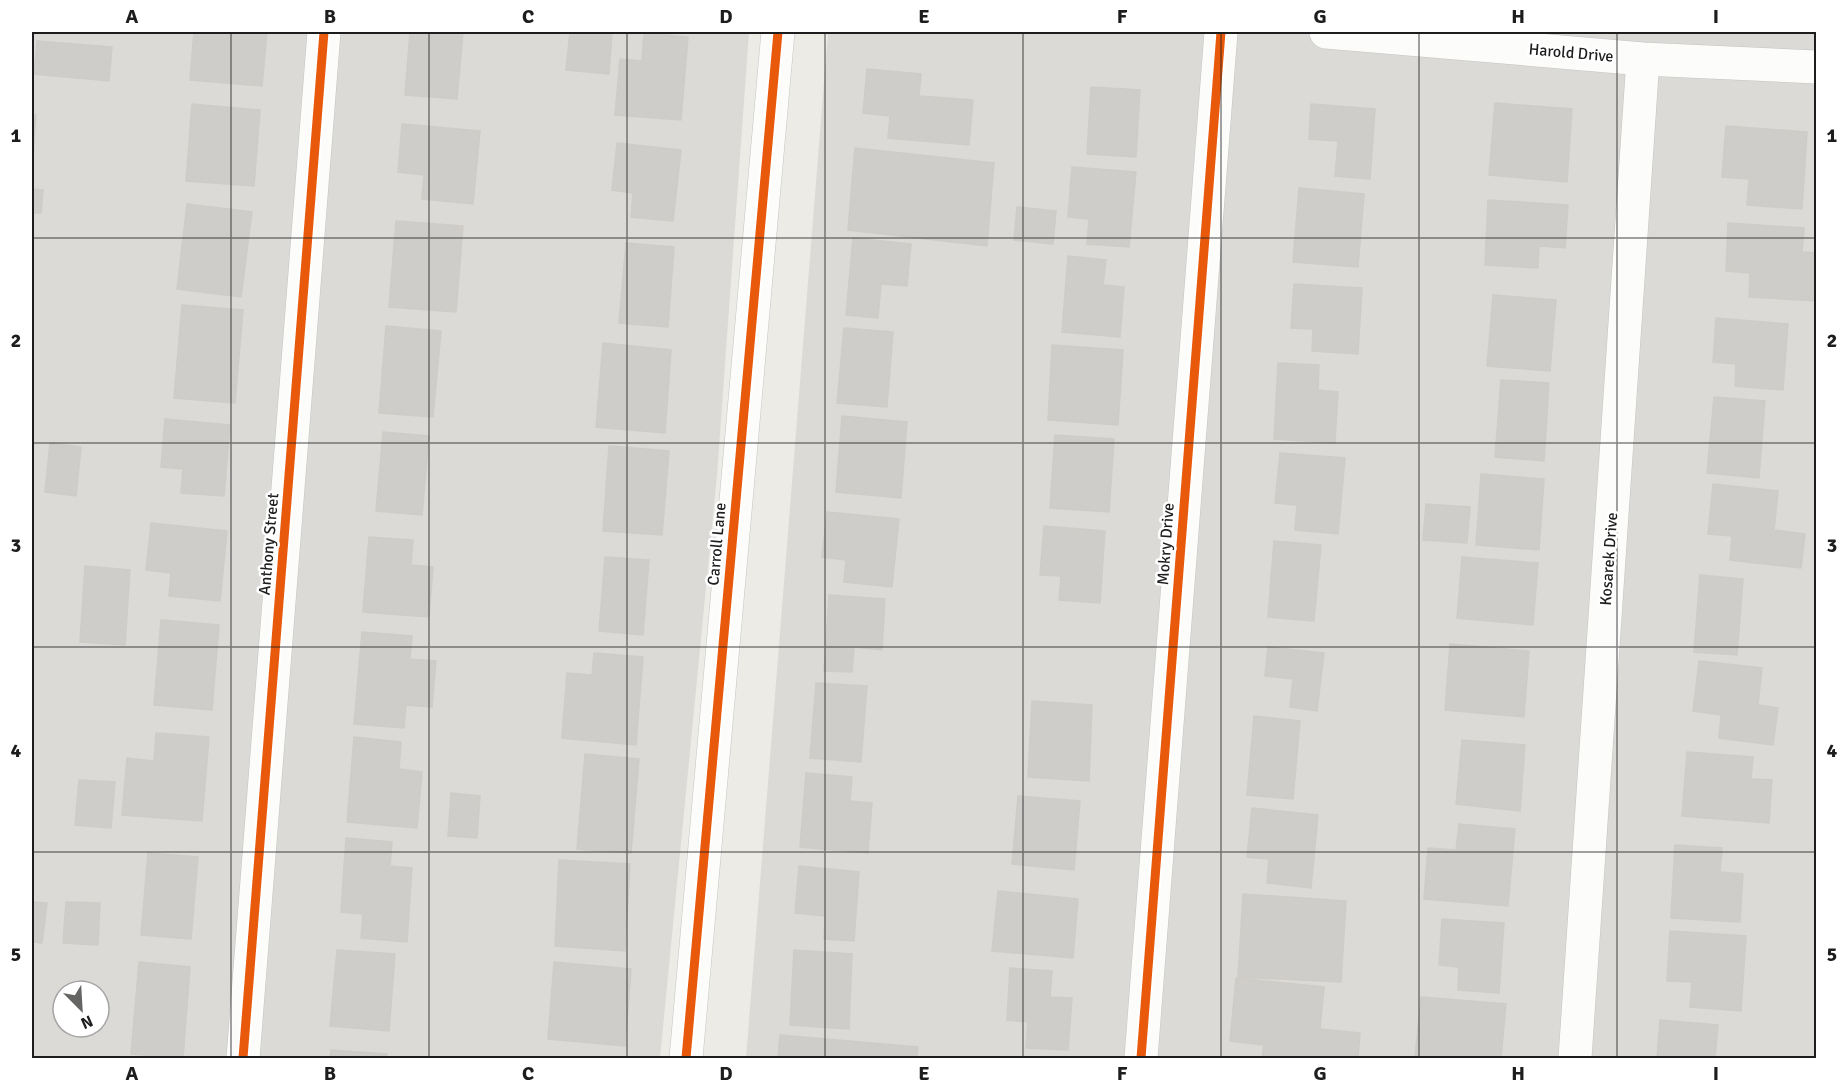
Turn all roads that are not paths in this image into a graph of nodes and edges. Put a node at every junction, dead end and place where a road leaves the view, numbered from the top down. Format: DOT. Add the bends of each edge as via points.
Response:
graph roads {
  1 [pos="324,32"];
  2 [pos="778,32"];
  3 [pos="1221,32"];
  4 [pos="1326,32"];
  5 [pos="1643,59"];
  6 [pos="1816,67"];
  7 [pos="243,1059"];
  8 [pos="686,1059"];
  9 [pos="1141,1059"];
  10 [pos="1575,1059"];
  1 -- 7 [label="street, Anthony Street"];
  2 -- 8 [label="street, Carroll Lane"];
  3 -- 9 [label="street, Mokry Drive"];
  4 -- 5 [label="street, Harold Drive"];
  5 -- 6 [label="street, Harold Drive"];
  5 -- 10 [label="street, Kosarek Drive"];
}
